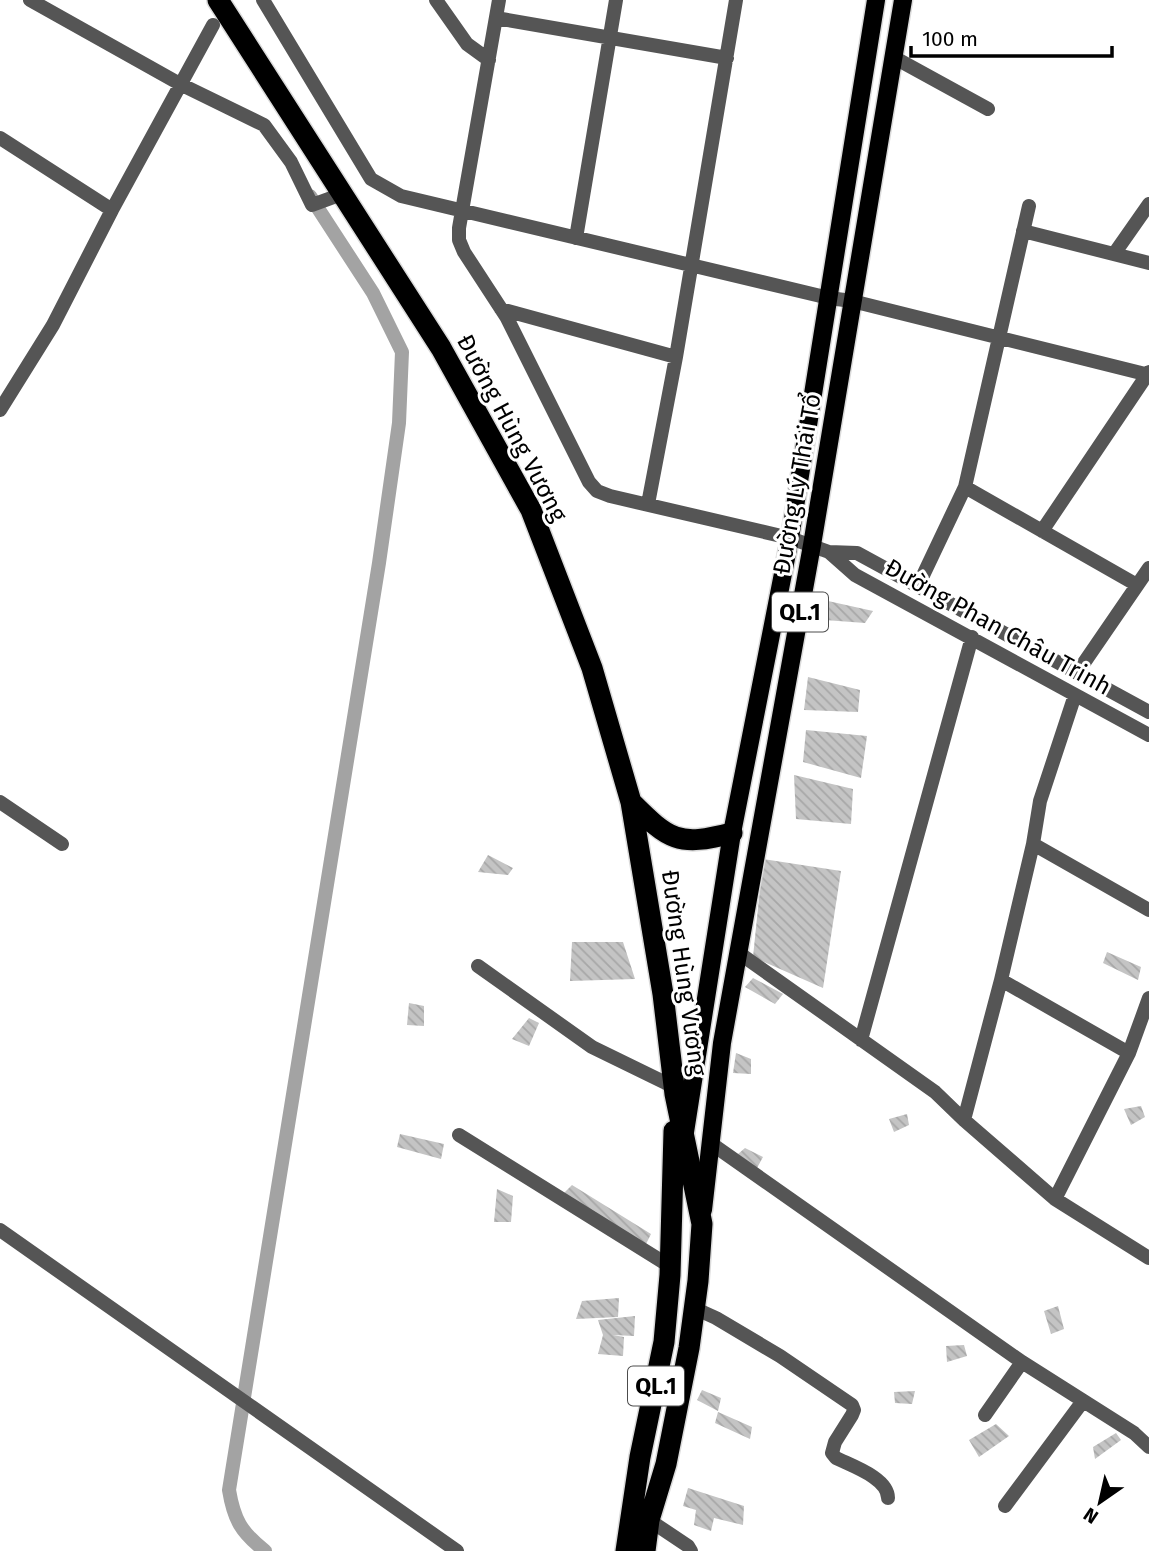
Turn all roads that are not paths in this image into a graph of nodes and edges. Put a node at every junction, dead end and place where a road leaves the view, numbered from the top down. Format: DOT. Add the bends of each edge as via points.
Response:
graph roads {
  1 [pos="30,0"];
  2 [pos="218,0"];
  3 [pos="263,0"];
  4 [pos="436,0"];
  5 [pos="499,0"];
  6 [pos="616,0"];
  7 [pos="736,0"];
  8 [pos="876,0"];
  9 [pos="903,0"];
  10 [pos="496,18"];
  11 [pos="213,24"];
  12 [pos="610,38"];
  13 [pos="868,52"];
  14 [pos="727,58"];
  15 [pos="895,58"];
  16 [pos="489,60"];
  17 [pos="180,84"];
  18 [pos="988,109"];
  19 [pos="0,138"];
  20 [pos="850,168"];
  21 [pos="875,172"];
  22 [pos="332,198"];
  23 [pos="1149,204"];
  24 [pos="1029,205"];
  25 [pos="112,210"];
  26 [pos="462,211"];
  27 [pos="1023,231"];
  28 [pos="576,238"];
  29 [pos="1114,254"];
  30 [pos="1149,263"];
  31 [pos="691,266"];
  32 [pos="829,298"];
  33 [pos="852,301"];
  34 [pos="501,309"];
  35 [pos="999,337"];
  36 [pos="676,357"];
  37 [pos="1148,374"];
  38 [pos="0,410"];
  39 [pos="965,487"];
  40 [pos="648,504"];
  41 [pos="1042,531"];
  42 [pos="790,538"];
  43 [pos="821,548"];
  44 [pos="1149,568"];
  45 [pos="1138,585"];
  46 [pos="918,586"];
  47 [pos="972,636"];
  48 [pos="1077,673"];
  49 [pos="1075,695"];
  50 [pos="1149,712"];
  51 [pos="1149,735"];
  52 [pos="0,802"];
  53 [pos="631,802"];
  54 [pos="732,834"];
  55 [pos="62,844"];
  56 [pos="1033,844"];
  57 [pos="727,865"];
  58 [pos="753,871"];
  59 [pos="1149,910"];
  60 [pos="739,953"];
  61 [pos="478,965"];
  62 [pos="1002,980"];
  63 [pos="1149,998"];
  64 [pos="861,1040"];
  65 [pos="1129,1053"];
  66 [pos="674,1090"];
  67 [pos="964,1120"];
  68 [pos="459,1135"];
  69 [pos="684,1138"];
  70 [pos="709,1142"];
  71 [pos="1055,1199"];
  72 [pos="672,1219"];
  73 [pos="702,1224"];
  74 [pos="0,1230"];
  75 [pos="1149,1258"];
  76 [pos="671,1267"];
  77 [pos="694,1308"];
  78 [pos="1022,1363"];
  79 [pos="1083,1401"];
  80 [pos="985,1415"];
  81 [pos="1149,1447"];
  82 [pos="888,1498"];
  83 [pos="1005,1506"];
  84 [pos="649,1520"];
  85 [pos="457,1551"];
  86 [pos="625,1551"];
  87 [pos="645,1551"];
  88 [pos="691,1551"];
  1 -- 17 [label="street"];
  2 -- 22 [label="highway, Đường Hùng Vương / QL.1"];
  3 -- 26 [label="street" via="371,179 401,196"];
  4 -- 16 [label="street" via="467,44"];
  5 -- 10 [label="street, Đường Phan Châu Trinh"];
  6 -- 12 [label="street"];
  7 -- 14 [label="street"];
  8 -- 13 [label="main road, Đường Lý Thái Tổ / QL.1"];
  9 -- 15 [label="main road, Đường Lý Thái Tổ / QL.1"];
  10 -- 12 [label="street"];
  10 -- 16 [label="street, Đường Phan Châu Trinh"];
  11 -- 17 [label="street"];
  12 -- 14 [label="street"];
  12 -- 28 [label="street"];
  13 -- 15 [label="main road"];
  13 -- 20 [label="main road, Đường Lý Thái Tổ / QL.1"];
  14 -- 31 [label="street"];
  15 -- 18 [label="street"];
  15 -- 21 [label="main road, Đường Lý Thái Tổ / QL.1"];
  16 -- 26 [label="street, Đường Phan Châu Trinh"];
  17 -- 22 [label="street" via="264,125 295,167 309,203"];
  17 -- 25 [label="street"];
  19 -- 25 [label="street"];
  20 -- 21 [label="main road"];
  20 -- 32 [label="main road, Đường Lý Thái Tổ / QL.1"];
  21 -- 33 [label="main road, Đường Lý Thái Tổ / QL.1"];
  22 -- 53 [label="highway, Đường Hùng Vương / QL.1" via="441,348 531,510 592,668"];
  23 -- 29 [label="street"];
  24 -- 27 [label="street"];
  25 -- 38 [label="street" via="53,325"];
  26 -- 28 [label="street"];
  26 -- 34 [label="street, Đường Phan Châu Trinh" via="459,240"];
  27 -- 29 [label="street"];
  27 -- 35 [label="street"];
  28 -- 31 [label="street"];
  29 -- 30 [label="street"];
  31 -- 32 [label="street"];
  31 -- 36 [label="street"];
  32 -- 33 [label="street"];
  32 -- 42 [label="main road, Đường Lý Thái Tổ / QL.1"];
  33 -- 35 [label="street"];
  33 -- 43 [label="main road, Đường Lý Thái Tổ / QL.1"];
  34 -- 36 [label="street"];
  34 -- 40 [label="street, Đường Phan Châu Trinh" via="589,482 597,491"];
  35 -- 37 [label="street"];
  35 -- 39 [label="street"];
  36 -- 40 [label="street"];
  37 -- 41 [label="street"];
  39 -- 41 [label="street"];
  39 -- 46 [label="street"];
  40 -- 42 [label="street, Đường Phan Châu Trinh"];
  41 -- 45 [label="street"];
  42 -- 43 [label="street, Đường Phan Châu Trinh"];
  42 -- 54 [label="main road, Đường Lý Thái Tổ / QL.1"];
  43 -- 46 [label="street, Đường Phan Châu Trinh" via="857,553"];
  43 -- 47 [label="street, Đường Phan Châu Trinh" via="855,575"];
  43 -- 58 [label="main road, Đường Lý Thái Tổ / QL.1"];
  44 -- 45 [label="street"];
  45 -- 48 [label="street"];
  46 -- 48 [label="street, Đường Phan Châu Trinh"];
  47 -- 49 [label="street, Đường Phan Châu Trinh"];
  47 -- 64 [label="street"];
  48 -- 50 [label="street, Đường Phan Châu Trinh"];
  49 -- 51 [label="street, Đường Phan Châu Trinh"];
  49 -- 56 [label="street" via="1040,801"];
  52 -- 55 [label="street"];
  53 -- 54 [label="highway" via="648,819 684,841"];
  53 -- 66 [label="highway, Đường Hùng Vương / QL.1"];
  54 -- 57 [label="main road, Đường Lý Thái Tổ / QL.1"];
  56 -- 59 [label="street"];
  56 -- 62 [label="street"];
  57 -- 58 [label="main road"];
  57 -- 69 [label="main road, Đường Lý Thái Tổ / QL.1"];
  58 -- 60 [label="main road, Đường Lý Thái Tổ / QL.1"];
  60 -- 64 [label="street"];
  60 -- 70 [label="main road, Đường Lý Thái Tổ / QL.1"];
  61 -- 66 [label="street" via="592,1046"];
  62 -- 65 [label="street"];
  62 -- 67 [label="street"];
  63 -- 65 [label="street"];
  64 -- 67 [label="street" via="935,1092"];
  65 -- 71 [label="street"];
  66 -- 69 [label="highway, Đường Hùng Vương / QL.1"];
  66 -- 72 [label="highway, Đường Hùng Vương / QL.1"];
  67 -- 71 [label="street"];
  68 -- 76 [label="street"];
  69 -- 72 [label="main road, Đường Lý Thái Tổ / QL.1"];
  69 -- 73 [label="highway, Đường Hùng Vương / QL.1"];
  70 -- 73 [label="main road, Đường Lý Thái Tổ / QL.1"];
  70 -- 78 [label="street"];
  71 -- 75 [label="street"];
  72 -- 76 [label="highway, Đường Hùng Vương / QL.1"];
  73 -- 77 [label="highway, Đường Hùng Vương / QL.1"];
  74 -- 85 [label="street"];
  76 -- 86 [label="highway, Đường Hùng Vương / QL.1" via="664,1342"];
  77 -- 82 [label="street" via="780,1356 852,1405 852,1415 832,1453 881,1483"];
  77 -- 84 [label="highway, Đường Hùng Vương / QL.1" via="666,1464"];
  78 -- 79 [label="street"];
  78 -- 80 [label="street"];
  79 -- 81 [label="street"];
  79 -- 83 [label="street"];
  84 -- 87 [label="highway, Đường Hùng Vương / QL.1"];
  84 -- 88 [label="street"];
}
